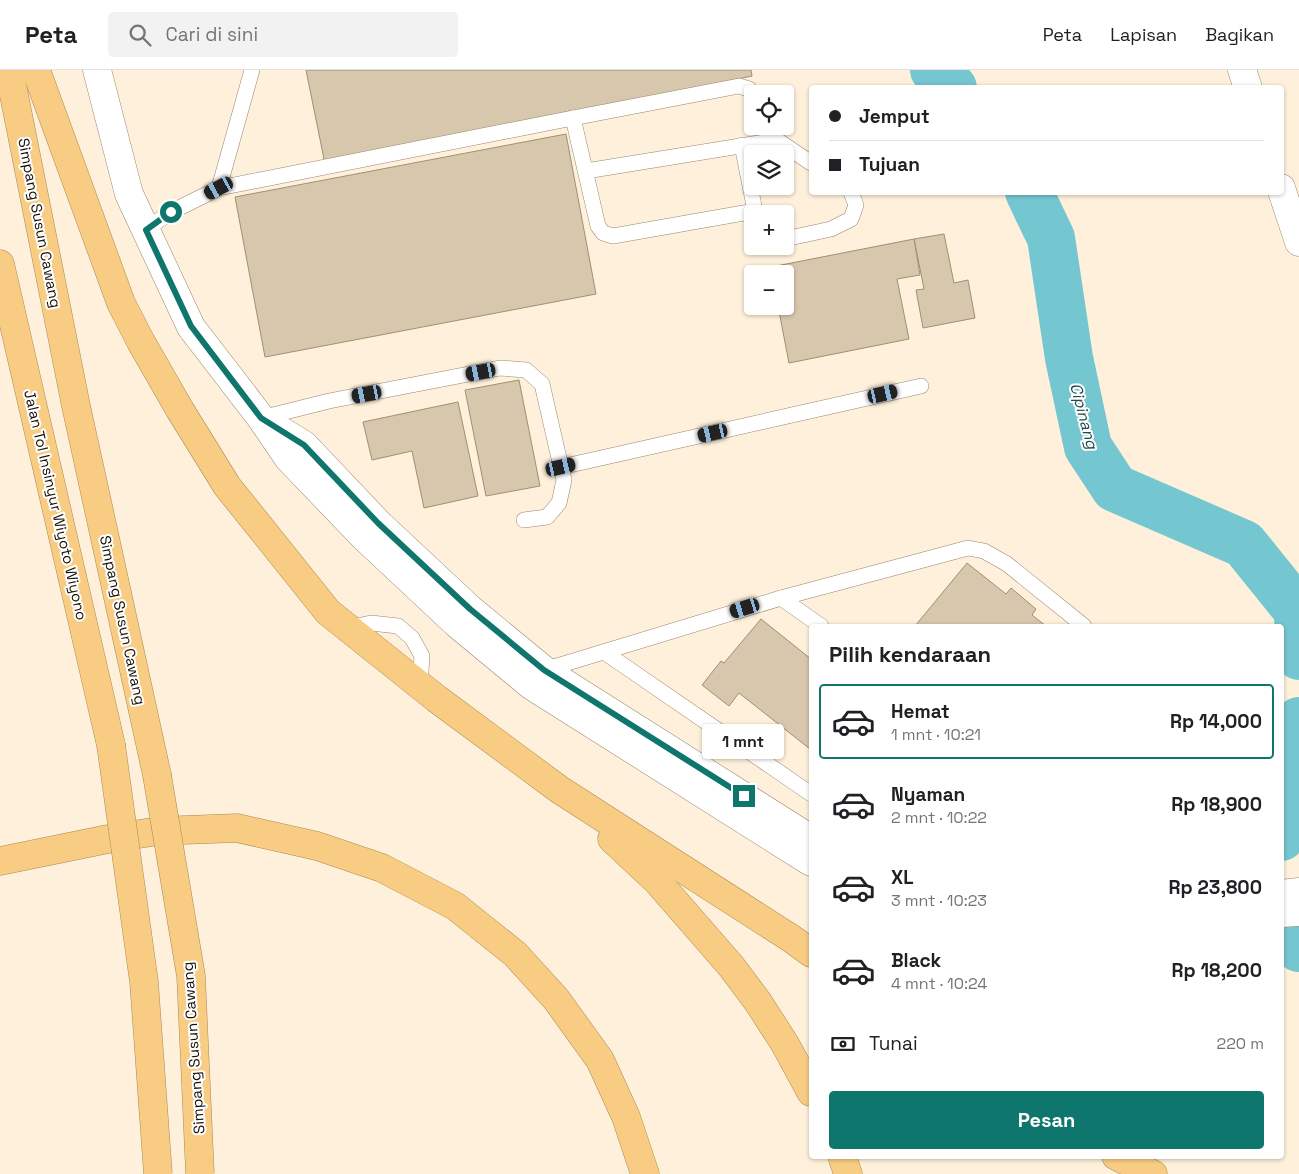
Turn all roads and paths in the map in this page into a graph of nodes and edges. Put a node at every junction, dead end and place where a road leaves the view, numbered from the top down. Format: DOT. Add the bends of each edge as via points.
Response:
graph roads {
  1 [pos="10,70"];
  2 [pos="36,70"];
  3 [pos="97,70"];
  4 [pos="252,70"];
  5 [pos="1242,70"];
  6 [pos="1247,85"];
  7 [pos="744,87"];
  8 [pos="573,118"];
  9 [pos="768,135"];
  10 [pos="776,135"];
  11 [pos="742,145"];
  12 [pos="809,161"];
  13 [pos="586,172"];
  14 [pos="219,188"];
  15 [pos="852,195"];
  16 [pos="1283,195"];
  17 [pos="755,205"];
  18 [pos="744,214"];
  19 [pos="146,230"];
  20 [pos="794,236"];
  21 [pos="1299,242"];
  22 [pos="0,264"];
  23 [pos="921,386"];
  24 [pos="261,418"];
  25 [pos="561,467"];
  26 [pos="524,520"];
  27 [pos="781,598"];
  28 [pos="818,624"];
  29 [pos="1081,624"];
  30 [pos="604,652"];
  31 [pos="544,670"];
  32 [pos="809,787"];
  33 [pos="560,790"];
  34 [pos="809,838"];
  35 [pos="0,861"];
  36 [pos="809,861"];
  37 [pos="1299,892"];
  38 [pos="1284,894"];
  39 [pos="1299,912"];
  40 [pos="1284,914"];
  41 [pos="809,951"];
  42 [pos="809,1088"];
  43 [pos="843,1159"];
  44 [pos="1122,1159"];
  45 [pos="158,1174"];
  46 [pos="200,1174"];
  47 [pos="645,1174"];
  48 [pos="848,1174"];
  49 [pos="1153,1174"];
  1 -- 46 [label="highway, Simpang Susun Cawang, bridge" via="76,406 157,775 191,976"];
  2 -- 33 [label="highway" via="121,303 226,486 328,612"];
  3 -- 19 [label="street" via="129,194"];
  4 -- 14 [label="lane"];
  5 -- 6 [label="street"];
  7 -- 8 [label="lane"];
  8 -- 13 [label="lane"];
  8 -- 14 [label="lane"];
  9 -- 11 [label="lane"];
  10 -- 12 [label="lane"];
  11 -- 13 [label="lane"];
  11 -- 17 [label="lane"];
  13 -- 18 [label="lane" via="598,226 603,233 614,236"];
  14 -- 19 [label="lane" via="171,212"];
  15 -- 20 [label="lane" via="856,206 850,219 831,229"];
  16 -- 21 [label="street"];
  19 -- 24 [label="street" via="191,326"];
  22 -- 45 [label="highway, Jalan Tol Insinyur Wiyoto Wiyono, bridge" via="111,746 144,982"];
  23 -- 25 [label="lane"];
  24 -- 25 [label="lane" via="329,401 500,368 526,370 542,384"];
  24 -- 31 [label="street" via="304,445 378,523 470,609"];
  24 -- 36 [label="street" via="289,459 364,537 457,624 525,680"];
  25 -- 26 [label="lane" via="564,480 560,503 547,516"];
  27 -- 28 [label="lane"];
  27 -- 29 [label="lane" via="968,548 984,550 1006,564"];
  27 -- 30 [label="lane"];
  30 -- 31 [label="lane"];
  30 -- 32 [label="lane"];
  31 -- 34 [label="street"];
  33 -- 41 [label="highway"];
  33 -- 42 [label="highway" via="657,881 731,966 785,1044"];
  35 -- 47 [label="highway" via="158,831 238,828 317,846 382,868 456,906 515,954 556,999 600,1060 626,1117"];
  37 -- 38 [label="street"];
  39 -- 40 [label="street"];
  43 -- 48 [label="highway"];
  44 -- 49 [label="highway"];
}
